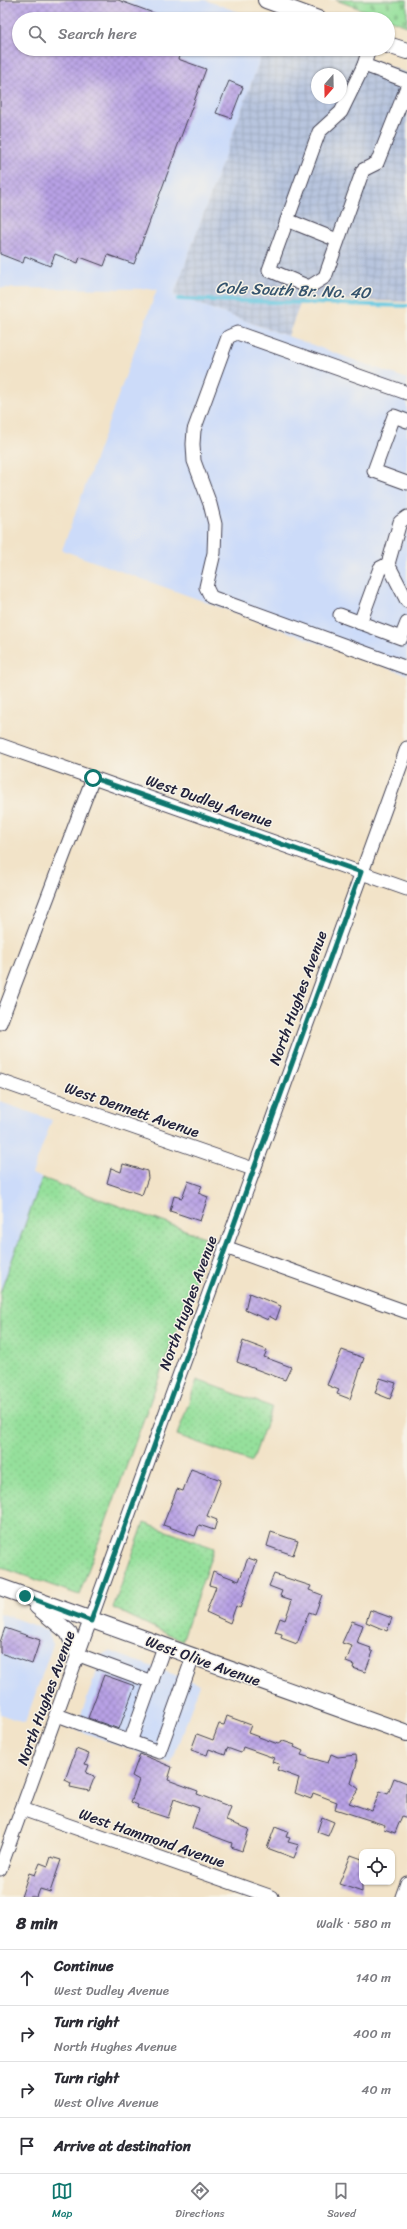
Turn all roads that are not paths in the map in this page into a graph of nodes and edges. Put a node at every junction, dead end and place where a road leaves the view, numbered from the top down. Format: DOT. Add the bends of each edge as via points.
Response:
graph roads {
  1 [pos="268,0"];
  2 [pos="300,12"];
  3 [pos="395,47"];
  4 [pos="407,51"];
  5 [pos="367,56"];
  6 [pos="364,65"];
  7 [pos="407,81"];
  8 [pos="407,87"];
  9 [pos="287,220"];
  10 [pos="337,240"];
  11 [pos="407,394"];
  12 [pos="407,421"];
  13 [pos="407,483"];
  14 [pos="407,517"];
  15 [pos="388,564"];
  16 [pos="407,601"];
  17 [pos="340,616"];
  18 [pos="360,623"];
  19 [pos="407,623"];
  20 [pos="407,668"];
  21 [pos="0,745"];
  22 [pos="407,748"];
  23 [pos="93,778"];
  24 [pos="361,872"];
  25 [pos="407,889"];
  26 [pos="0,1023"];
  27 [pos="0,1081"];
  28 [pos="253,1169"];
  29 [pos="225,1247"];
  30 [pos="407,1312"];
  31 [pos="0,1587"];
  32 [pos="25,1596"];
  33 [pos="91,1621"];
  34 [pos="164,1647"];
  35 [pos="79,1655"];
  36 [pos="193,1657"];
  37 [pos="152,1682"];
  38 [pos="57,1715"];
  39 [pos="407,1733"];
  40 [pos="130,1742"];
  41 [pos="22,1809"];
  42 [pos="4,1843"];
  43 [pos="0,1869"];
  44 [pos="407,1883"];
  45 [pos="272,1897"];
  46 [pos="402,1897"];
  1 -- 2 [label="main road"];
  3 -- 4 [label="main road"];
  5 -- 6 [label="street"];
  6 -- 7 [label="street"];
  6 -- 9 [label="street" via="341,112 319,132"];
  8 -- 10 [label="street" via="377,163 363,170"];
  9 -- 10 [label="street"];
  9 -- 10 [label="street" via="269,270 309,287 325,277"];
  11 -- 20 [label="street" via="242,334 234,334 228,337 221,352 194,430 192,444 194,461 216,524 214,553 206,587 211,597"];
  12 -- 13 [label="street" via="394,416 374,471"];
  14 -- 15 [label="street" via="400,522"];
  15 -- 16 [label="street"];
  15 -- 18 [label="street" via="380,568"];
  17 -- 18 [label="street"];
  18 -- 19 [label="street" via="401,638"];
  21 -- 23 [label="street, West Dudley Avenue"];
  22 -- 24 [label="street, North Hughes Avenue"];
  23 -- 24 [label="street, West Dudley Avenue"];
  23 -- 26 [label="street"];
  24 -- 25 [label="street, West Dudley Avenue"];
  24 -- 28 [label="street, North Hughes Avenue"];
  27 -- 28 [label="street, West Dennett Avenue"];
  28 -- 29 [label="street, North Hughes Avenue"];
  29 -- 30 [label="street"];
  29 -- 33 [label="street, North Hughes Avenue"];
  31 -- 32 [label="main road, West Olive Avenue"];
  32 -- 33 [label="main road, West Olive Avenue"];
  32 -- 35 [label="main road" via="61,1624 68,1632"];
  33 -- 34 [label="main road, West Olive Avenue"];
  33 -- 35 [label="street, North Hughes Avenue"];
  34 -- 36 [label="main road, West Olive Avenue"];
  34 -- 37 [label="street"];
  35 -- 37 [label="street"];
  35 -- 38 [label="street, North Hughes Avenue"];
  36 -- 39 [label="main road, West Olive Avenue"];
  36 -- 40 [label="street" via="159,1752"];
  37 -- 40 [label="street"];
  38 -- 40 [label="street"];
  38 -- 41 [label="street, North Hughes Avenue"];
  41 -- 42 [label="street, North Hughes Avenue"];
  41 -- 45 [label="street, West Hammond Avenue"];
  42 -- 43 [label="street, North Hughes Avenue"];
  44 -- 46 [label="street"];
}
